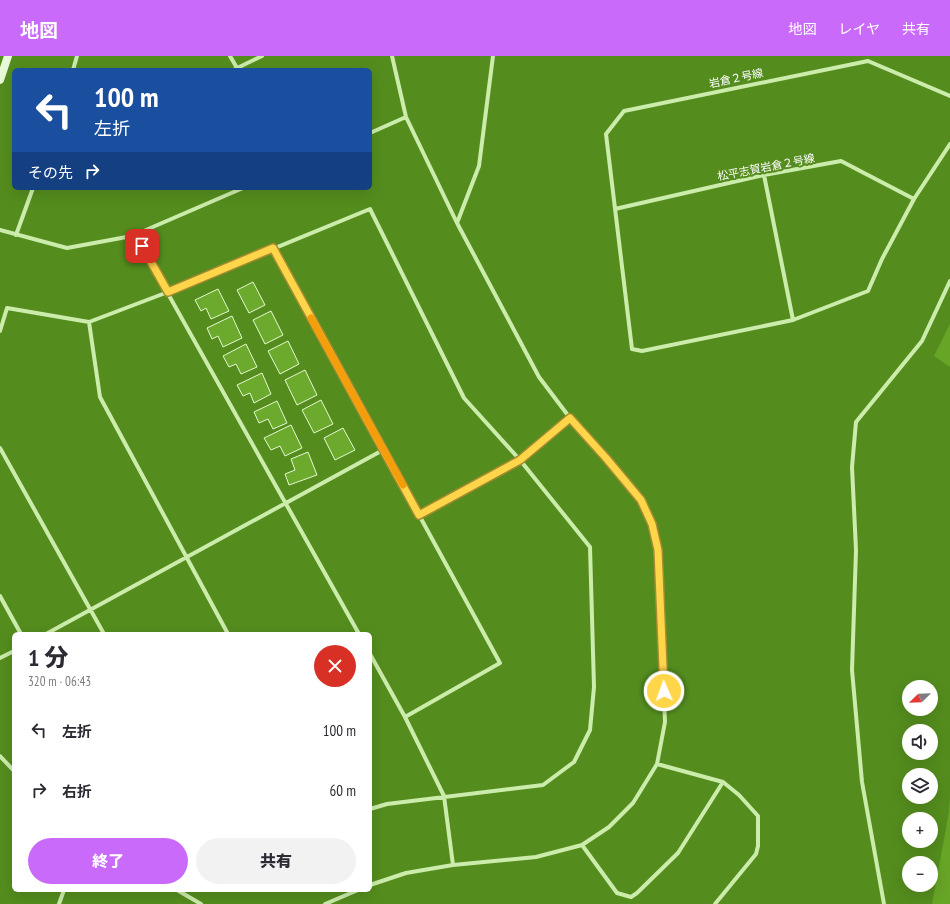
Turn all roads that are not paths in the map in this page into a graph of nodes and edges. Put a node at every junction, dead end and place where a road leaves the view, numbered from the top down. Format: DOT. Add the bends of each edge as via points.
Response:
graph roads {
  1 [pos="8,56"];
  2 [pos="77,56"];
  3 [pos="230,56"];
  4 [pos="262,56"];
  5 [pos="392,56"];
  6 [pos="493,56"];
  7 [pos="74,68"];
  8 [pos="235,68"];
  9 [pos="237,68"];
  10 [pos="0,80"];
  11 [pos="950,96"];
  12 [pos="406,117"];
  13 [pos="372,132"];
  14 [pos="950,144"];
  15 [pos="764,175"];
  16 [pos="32,190"];
  17 [pos="238,190"];
  18 [pos="914,199"];
  19 [pos="615,210"];
  20 [pos="457,223"];
  21 [pos="0,230"];
  22 [pos="16,235"];
  23 [pos="135,235"];
  24 [pos="273,248"];
  25 [pos="950,281"];
  26 [pos="168,292"];
  27 [pos="793,320"];
  28 [pos="89,322"];
  29 [pos="0,330"];
  30 [pos="570,418"];
  31 [pos="0,448"];
  32 [pos="383,450"];
  33 [pos="520,460"];
  34 [pos="286,503"];
  35 [pos="419,515"];
  36 [pos="186,557"];
  37 [pos="0,596"];
  38 [pos="91,610"];
  39 [pos="20,632"];
  40 [pos="50,632"];
  41 [pos="103,632"];
  42 [pos="227,632"];
  43 [pos="358,632"];
  44 [pos="12,652"];
  45 [pos="0,658"];
  46 [pos="372,658"];
  47 [pos="405,717"];
  48 [pos="0,756"];
  49 [pos="657,764"];
  50 [pos="12,769"];
  51 [pos="723,782"];
  52 [pos="444,796"];
  53 [pos="372,808"];
  54 [pos="582,845"];
  55 [pos="453,865"];
  56 [pos="372,884"];
  57 [pos="63,892"];
  58 [pos="180,892"];
  59 [pos="353,892"];
  60 [pos="59,904"];
  61 [pos="201,904"];
  62 [pos="325,904"];
  63 [pos="715,904"];
  64 [pos="884,904"];
  1 -- 10 [label="street"];
  2 -- 7 [label="street"];
  3 -- 8 [label="street"];
  4 -- 9 [label="street"];
  5 -- 12 [label="street"];
  6 -- 20 [label="street" via="479,166"];
  11 -- 19 [label="street, 岩倉２号線" via="868,61 624,111 606,134"];
  12 -- 13 [label="street"];
  12 -- 20 [label="street"];
  14 -- 18 [label="street"];
  15 -- 18 [label="street, 松平志賀岩倉２号線" via="841,161"];
  15 -- 19 [label="street, 松平志賀岩倉２号線"];
  15 -- 27 [label="street"];
  16 -- 22 [label="street"];
  17 -- 23 [label="street"];
  18 -- 27 [label="street" via="868,291"];
  19 -- 27 [label="street, 岩倉２号線" via="632,349 642,351"];
  20 -- 30 [label="street" via="540,377"];
  21 -- 22 [label="street"];
  22 -- 23 [label="street" via="67,248"];
  23 -- 26 [label="street"];
  24 -- 26 [label="street"];
  24 -- 32 [label="street"];
  24 -- 33 [label="street" via="370,209 464,398"];
  25 -- 64 [label="street" via="922,341 856,422 852,467 856,550 852,670 862,782"];
  26 -- 28 [label="street"];
  26 -- 34 [label="street"];
  28 -- 29 [label="street" via="7,308"];
  28 -- 36 [label="street" via="100,397"];
  30 -- 33 [label="street"];
  30 -- 49 [label="street" via="641,500 652,524 658,550 665,722"];
  31 -- 38 [label="street"];
  32 -- 34 [label="street"];
  32 -- 35 [label="street"];
  33 -- 35 [label="street"];
  33 -- 52 [label="street" via="590,547 594,687 590,730 574,762 543,785"];
  34 -- 36 [label="street"];
  34 -- 43 [label="street"];
  35 -- 47 [label="street" via="500,663"];
  36 -- 38 [label="street"];
  36 -- 42 [label="street"];
  37 -- 39 [label="street"];
  38 -- 40 [label="street"];
  38 -- 41 [label="street"];
  44 -- 45 [label="street"];
  46 -- 47 [label="street"];
  47 -- 52 [label="street"];
  48 -- 50 [label="street"];
  49 -- 51 [label="street"];
  49 -- 54 [label="street" via="629,807 609,827"];
  51 -- 54 [label="street" via="678,853 631,897 617,893"];
  51 -- 63 [label="street" via="758,816 758,846 756,854"];
  52 -- 53 [label="street"];
  52 -- 55 [label="street"];
  54 -- 55 [label="street" via="536,857"];
  55 -- 56 [label="street" via="406,873"];
  57 -- 60 [label="street"];
  58 -- 61 [label="street"];
  59 -- 62 [label="street"];
}
